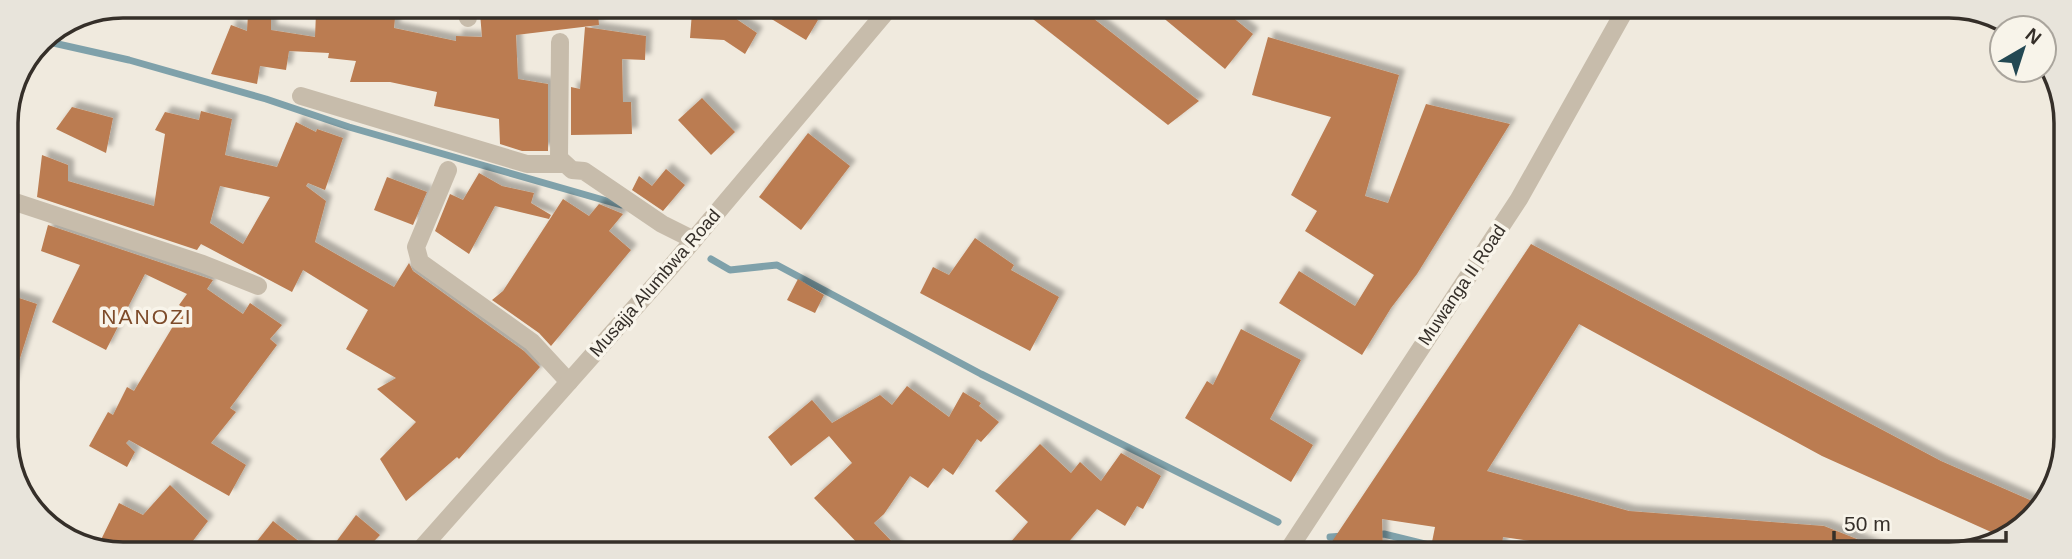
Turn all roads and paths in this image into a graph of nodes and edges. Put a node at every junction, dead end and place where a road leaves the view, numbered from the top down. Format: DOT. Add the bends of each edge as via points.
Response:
graph roads {
  1 [pos="881,18"];
  2 [pos="1621,18"];
  3 [pos="559,42"];
  4 [pos="301,96"];
  5 [pos="564,164"];
  6 [pos="448,170"];
  7 [pos="18,203"];
  8 [pos="694,240"];
  9 [pos="258,286"];
  10 [pos="569,382"];
  11 [pos="1294,541"];
  12 [pos="427,542"];
  1 -- 8 [label="street, Musajja Alumbwa Road"];
  2 -- 11 [label="street, Muwanga II Road" via="1520,199"];
  3 -- 5 [label="street" via="559,158"];
  4 -- 5 [label="street" via="527,164"];
  5 -- 8 [label="street" via="584,171 662,225"];
  6 -- 10 [label="street" via="416,247 420,262 532,342"];
  7 -- 9 [label="street"];
  8 -- 10 [label="street, Musajja Alumbwa Road"];
  10 -- 12 [label="street, Musajja Alumbwa Road"];
}
